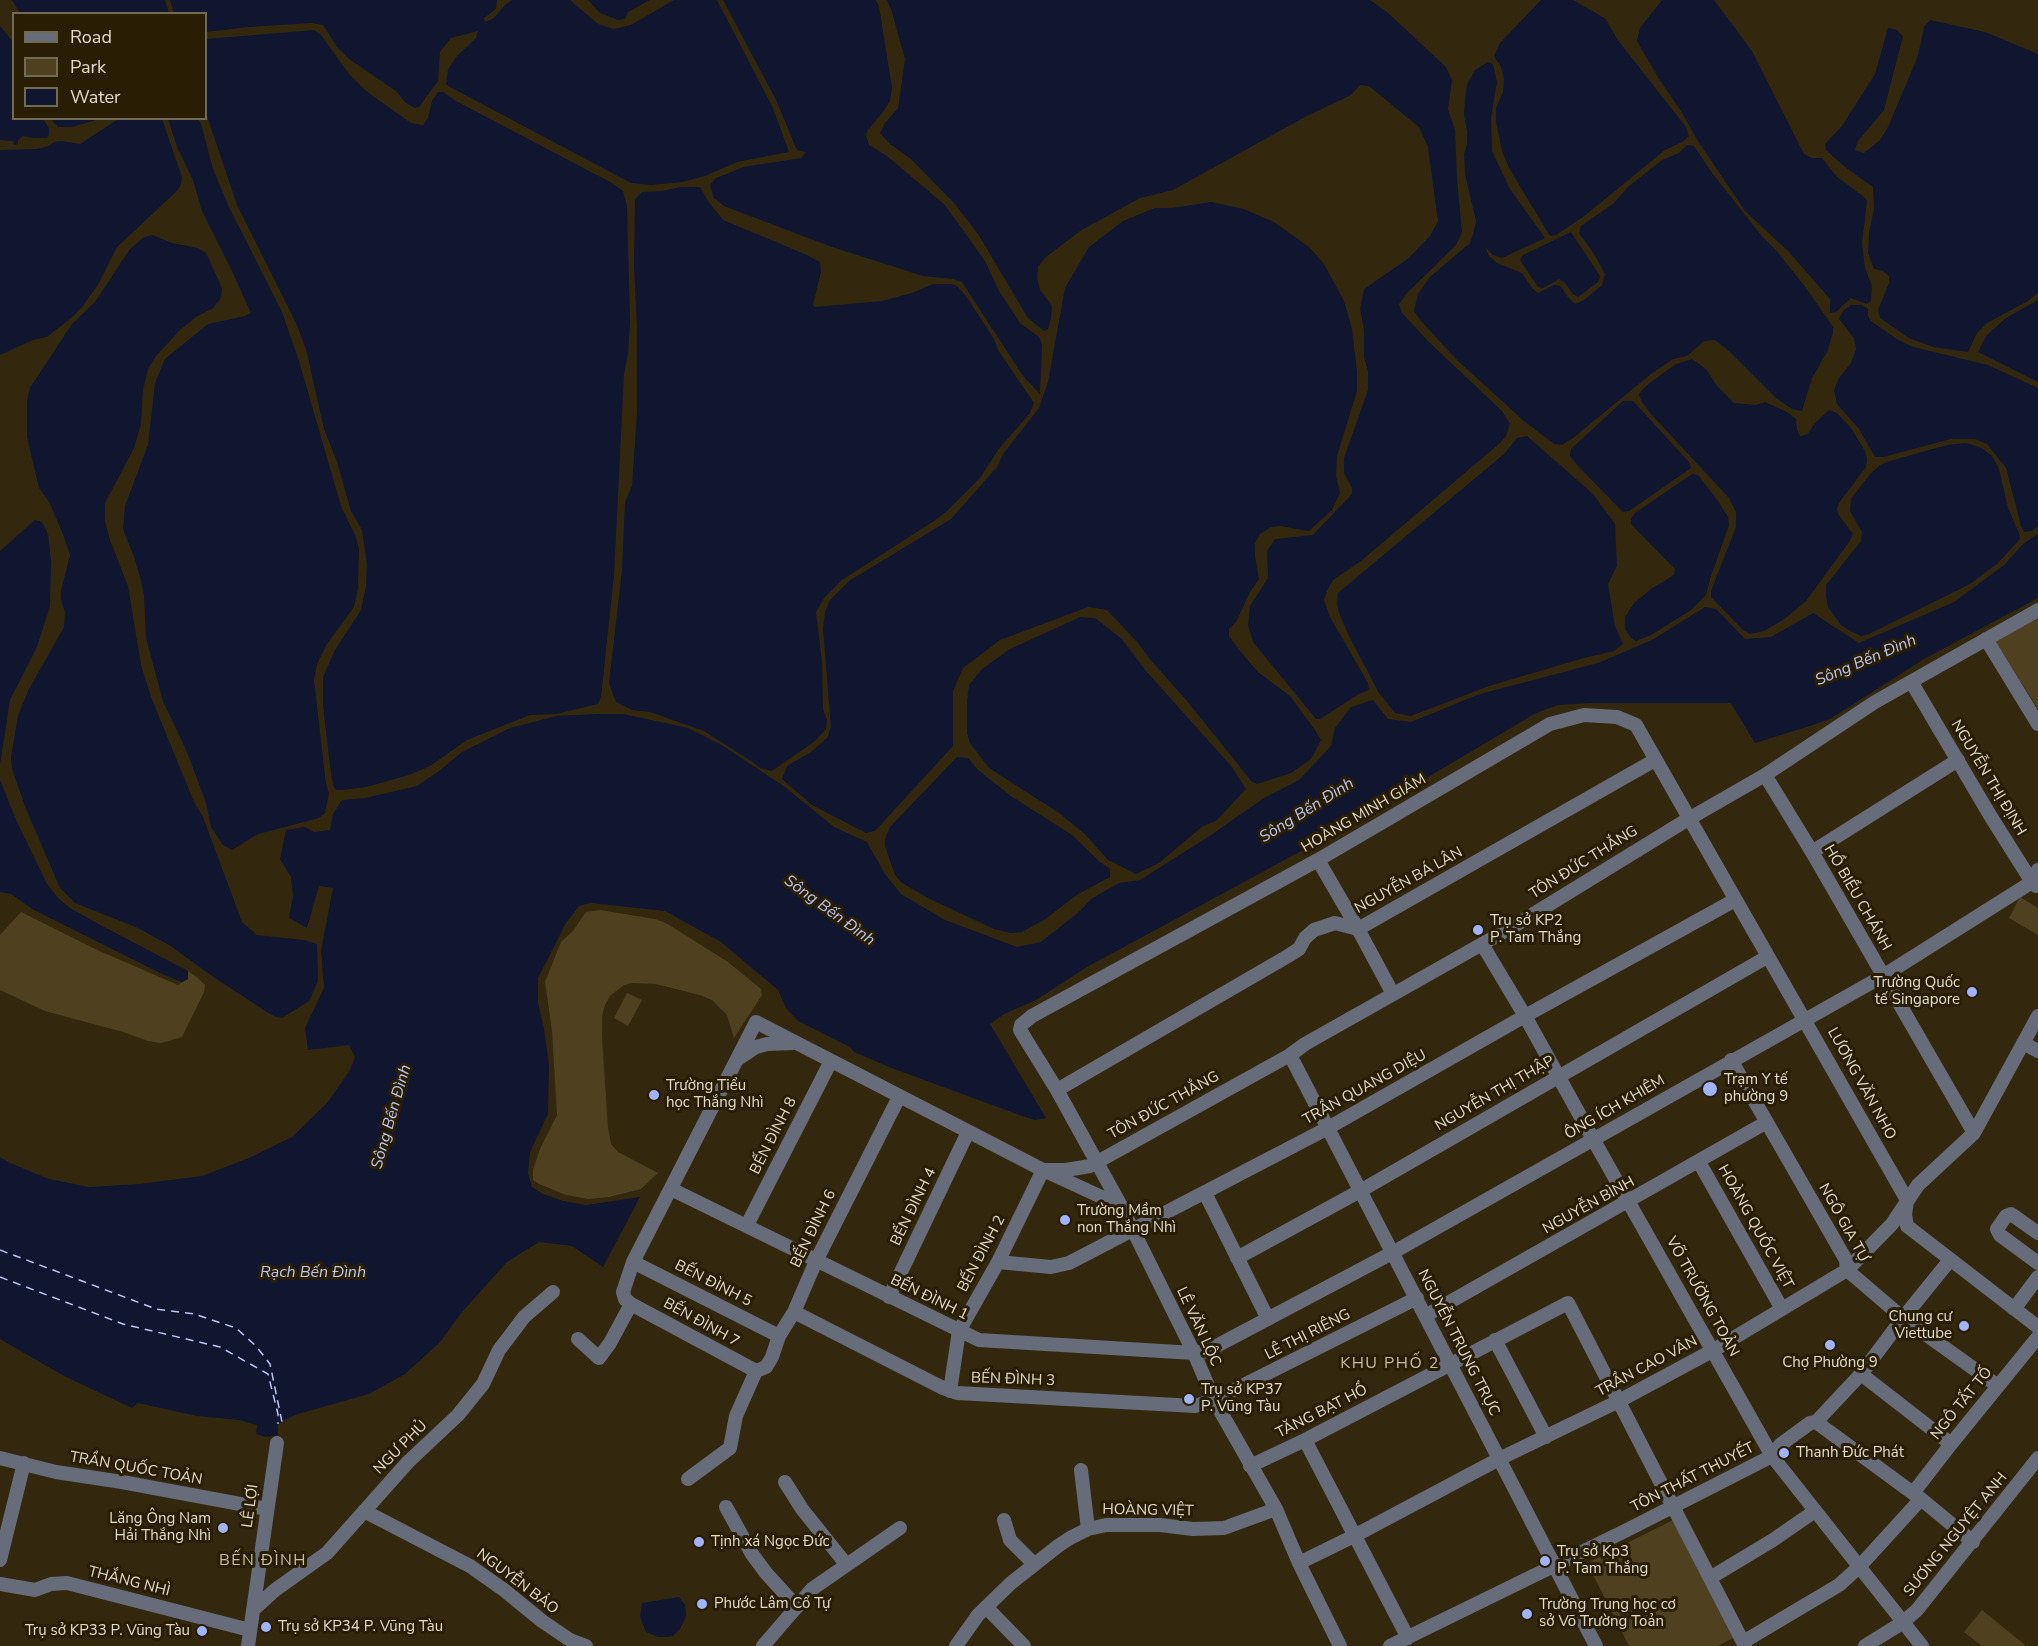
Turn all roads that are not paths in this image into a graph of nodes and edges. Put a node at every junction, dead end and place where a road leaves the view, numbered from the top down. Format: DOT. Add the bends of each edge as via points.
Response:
graph roads {
  1 [pos="2038,610"];
  2 [pos="1986,639"];
  3 [pos="1912,683"];
  4 [pos="2038,724"];
  5 [pos="1655,760"];
  6 [pos="1958,760"];
  7 [pos="1765,775"];
  8 [pos="1690,817"];
  9 [pos="1812,852"];
  10 [pos="1318,860"];
  11 [pos="2036,880"];
  12 [pos="1736,900"];
  13 [pos="1358,929"];
  14 [pos="1482,944"];
  15 [pos="1767,957"];
  16 [pos="1883,976"];
  17 [pos="1393,994"];
  18 [pos="1525,1016"];
  19 [pos="2038,1016"];
  20 [pos="1805,1018"];
  21 [pos="1021,1025"];
  22 [pos="2023,1043"];
  23 [pos="798,1044"];
  24 [pos="2038,1051"];
  25 [pos="1290,1055"];
  26 [pos="1731,1060"];
  27 [pos="736,1061"];
  28 [pos="831,1061"];
  29 [pos="1559,1077"];
  30 [pos="1057,1090"];
  31 [pos="899,1097"];
  32 [pos="1767,1122"];
  33 [pos="1328,1128"];
  34 [pos="968,1132"];
  35 [pos="1974,1133"];
  36 [pos="1593,1139"];
  37 [pos="1096,1162"];
  38 [pos="1699,1162"];
  39 [pos="1043,1170"];
  40 [pos="671,1189"];
  41 [pos="1360,1191"];
  42 [pos="1204,1193"];
  43 [pos="1907,1200"];
  44 [pos="1629,1202"];
  45 [pos="1121,1206"];
  46 [pos="747,1225"];
  47 [pos="1132,1229"];
  48 [pos="2038,1233"];
  49 [pos="1392,1253"];
  50 [pos="1237,1257"];
  51 [pos="1950,1260"];
  52 [pos="816,1261"];
  53 [pos="633,1262"];
  54 [pos="998,1262"];
  55 [pos="2038,1263"];
  56 [pos="1847,1270"];
  57 [pos="2038,1277"];
  58 [pos="553,1292"];
  59 [pos="889,1297"];
  60 [pos="1417,1298"];
  61 [pos="631,1304"];
  62 [pos="1782,1309"];
  63 [pos="2014,1309"];
  64 [pos="794,1312"];
  65 [pos="1425,1316"];
  66 [pos="1903,1318"];
  67 [pos="1268,1319"];
  68 [pos="2038,1327"];
  69 [pos="959,1331"];
  70 [pos="779,1336"];
  71 [pos="2038,1338"];
  72 [pos="578,1339"];
  73 [pos="1495,1340"];
  74 [pos="1712,1351"];
  75 [pos="1194,1353"];
  76 [pos="1450,1363"];
  77 [pos="756,1371"];
  78 [pos="1861,1374"];
  79 [pos="1998,1386"];
  80 [pos="950,1391"];
  81 [pos="1214,1400"];
  82 [pos="1619,1401"];
  83 [pos="1816,1422"];
  84 [pos="1546,1437"];
  85 [pos="1305,1440"];
  86 [pos="277,1443"];
  87 [pos="1951,1444"];
  88 [pos="1773,1456"];
  89 [pos="0,1458"];
  90 [pos="2038,1458"];
  91 [pos="1499,1459"];
  92 [pos="24,1464"];
  93 [pos="1250,1466"];
  94 [pos="1082,1470"];
  95 [pos="688,1479"];
  96 [pos="785,1482"];
  97 [pos="1917,1496"];
  98 [pos="726,1507"];
  99 [pos="1673,1507"];
  100 [pos="267,1509"];
  101 [pos="1276,1509"];
  102 [pos="1815,1510"];
  103 [pos="364,1511"];
  104 [pos="1004,1520"];
  105 [pos="900,1528"];
  106 [pos="1088,1529"];
  107 [pos="1354,1536"];
  108 [pos="1972,1542"];
  109 [pos="0,1560"];
  110 [pos="1299,1563"];
  111 [pos="846,1564"];
  112 [pos="1034,1564"];
  113 [pos="1554,1565"];
  114 [pos="1859,1567"];
  115 [pos="1710,1578"];
  116 [pos="0,1584"];
  117 [pos="797,1607"];
  118 [pos="986,1607"];
  119 [pos="253,1610"];
  120 [pos="1902,1623"];
  121 [pos="250,1630"];
  122 [pos="1408,1638"];
  123 [pos="1744,1644"];
  124 [pos="248,1646"];
  125 [pos="586,1646"];
  126 [pos="763,1646"];
  127 [pos="956,1646"];
  128 [pos="1024,1646"];
  129 [pos="1340,1646"];
  130 [pos="1390,1646"];
  131 [pos="1596,1646"];
  132 [pos="1865,1646"];
  133 [pos="1922,1646"];
  1 -- 2 [label="street, TÔN ĐỨC THẮNG"];
  2 -- 3 [label="street, TÔN ĐỨC THẮNG"];
  2 -- 4 [label="street"];
  3 -- 6 [label="street, NGUYỄN THỊ ĐỊNH"];
  3 -- 7 [label="street, TÔN ĐỨC THẮNG" via="1858,713"];
  5 -- 8 [label="street, HOÀNG MINH GIÁM"];
  5 -- 10 [label="street, HOÀNG MINH GIÁM" via="1631,722 1605,715 1569,718 1550,724"];
  5 -- 13 [label="street, NGUYỄN BÁ LÂN"];
  6 -- 9 [label="street"];
  6 -- 11 [label="street, NGUYỄN THỊ ĐỊNH"];
  7 -- 8 [label="street, TÔN ĐỨC THẮNG"];
  7 -- 9 [label="street, HỒ BIỂU CHÁNH"];
  8 -- 12 [label="street, LƯƠNG VĂN NHO"];
  8 -- 14 [label="street, TÔN ĐỨC THẮNG"];
  9 -- 16 [label="street, HỒ BIỂU CHÁNH"];
  10 -- 13 [label="street"];
  10 -- 21 [label="street, HOÀNG MINH GIÁM"];
  11 -- 16 [label="street, ÔNG ÍCH KHIÊM"];
  12 -- 15 [label="street, LƯƠNG VĂN NHO"];
  12 -- 18 [label="street, TRẦN QUANG DIỆU"];
  13 -- 17 [label="street"];
  13 -- 30 [label="street, NGUYỄN BÁ LÂN" via="1335,922 1314,930 1288,956"];
  14 -- 17 [label="street, TÔN ĐỨC THẮNG"];
  14 -- 18 [label="street, VÕ TRƯỜNG TOẢN"];
  15 -- 20 [label="street, LƯƠNG VĂN NHO"];
  15 -- 29 [label="street, NGUYỄN THỊ THẬP"];
  16 -- 20 [label="street, ÔNG ÍCH KHIÊM"];
  16 -- 35 [label="street, HỒ BIỂU CHÁNH"];
  17 -- 25 [label="street, TÔN ĐỨC THẮNG"];
  18 -- 29 [label="street, VÕ TRƯỜNG TOẢN"];
  18 -- 33 [label="street, TRẦN QUANG DIỆU"];
  19 -- 22 [label="street, TRẦN CAO VÂN"];
  20 -- 26 [label="street, ÔNG ÍCH KHIÊM"];
  20 -- 43 [label="street, LƯƠNG VĂN NHO"];
  21 -- 30 [label="street, LÊ VĂN LỘC" via="1020,1030"];
  22 -- 24 [label="street"];
  22 -- 35 [label="street, TRẦN CAO VÂN"];
  23 -- 27 [label="street" via="766,1044"];
  23 -- 27 [label="street, TÔN ĐỨC THẮNG" via="756,1022"];
  23 -- 28 [label="street, TÔN ĐỨC THẮNG"];
  25 -- 33 [label="street, NGUYỄN TRUNG TRỰC"];
  25 -- 37 [label="street, TÔN ĐỨC THẮNG"];
  26 -- 32 [label="street, NGÔ GIA TỰ"];
  26 -- 36 [label="street, ÔNG ÍCH KHIÊM"];
  27 -- 40 [label="street"];
  28 -- 31 [label="street, TÔN ĐỨC THẮNG"];
  28 -- 46 [label="street, BẾN ĐÌNH 8"];
  29 -- 36 [label="street, VÕ TRƯỜNG TOẢN"];
  29 -- 41 [label="street, NGUYỄN THỊ THẬP"];
  30 -- 37 [label="street, LÊ VĂN LỘC"];
  31 -- 34 [label="street, TÔN ĐỨC THẮNG"];
  31 -- 52 [label="street, BẾN ĐÌNH 6"];
  32 -- 38 [label="street, NGUYỄN BÌNH"];
  32 -- 56 [label="street, NGÔ GIA TỰ" via="1846,1260"];
  33 -- 41 [label="street, NGUYỄN TRUNG TRỰC"];
  33 -- 42 [label="street, TRẦN QUANG DIỆU"];
  34 -- 39 [label="street, TÔN ĐỨC THẮNG"];
  34 -- 59 [label="street, BẾN ĐÌNH 4"];
  35 -- 43 [label="street, TRẦN CAO VÂN"];
  36 -- 44 [label="street, VÕ TRƯỜNG TOẢN"];
  36 -- 49 [label="street, ÔNG ÍCH KHIÊM"];
  37 -- 39 [label="street, TÔN ĐỨC THẮNG" via="1066,1170"];
  37 -- 45 [label="street, LÊ VĂN LỘC"];
  38 -- 44 [label="street, NGUYỄN BÌNH"];
  38 -- 62 [label="street, HOÀNG QUỐC VIỆT"];
  39 -- 45 [label="street, TÔN ĐỨC THẮNG"];
  39 -- 54 [label="street, BẾN ĐÌNH 2"];
  40 -- 46 [label="street, BẾN ĐÌNH 1"];
  40 -- 53 [label="street"];
  41 -- 49 [label="street, NGUYỄN TRUNG TRỰC"];
  41 -- 50 [label="street, NGUYỄN THỊ THẬP"];
  42 -- 47 [label="street, TRẦN QUANG DIỆU"];
  42 -- 50 [label="street"];
  43 -- 51 [label="street, LƯƠNG VĂN NHO" via="1907,1226"];
  43 -- 56 [label="street, TRẦN CAO VÂN" via="1892,1224"];
  44 -- 65 [label="street, NGUYỄN BÌNH"];
  44 -- 74 [label="street, VÕ TRƯỜNG TOẢN"];
  45 -- 47 [label="street, LÊ VĂN LỘC"];
  46 -- 52 [label="street, BẾN ĐÌNH 1"];
  47 -- 54 [label="street, TRẦN QUANG DIỆU" via="1057,1266"];
  47 -- 75 [label="street, LÊ VĂN LỘC"];
  48 -- 55 [label="street" via="2011,1214 1997,1229"];
  49 -- 60 [label="street, NGUYỄN TRUNG TRỰC"];
  49 -- 67 [label="street, ÔNG ÍCH KHIÊM"];
  50 -- 67 [label="street"];
  51 -- 63 [label="street, LƯƠNG VĂN NHO"];
  51 -- 66 [label="street, TÔN THẤT THUYẾT"];
  52 -- 59 [label="street, BẾN ĐÌNH 1"];
  52 -- 64 [label="street, BẾN ĐÌNH 6"];
  53 -- 61 [label="street" via="623,1288 625,1299"];
  53 -- 70 [label="street, BẾN ĐÌNH 5"];
  54 -- 69 [label="street, BẾN ĐÌNH 2"];
  56 -- 62 [label="street, TRẦN CAO VÂN"];
  56 -- 66 [label="street, NGÔ GIA TỰ"];
  57 -- 63 [label="street"];
  58 -- 103 [label="street, NGƯ PHỦ" via="508,1337 483,1384 458,1415"];
  59 -- 69 [label="street, BẾN ĐÌNH 1"];
  60 -- 65 [label="street, NGUYỄN TRUNG TRỰC"];
  60 -- 81 [label="street, LÊ THỊ RIÊNG"];
  61 -- 72 [label="street" via="599,1358"];
  61 -- 77 [label="street, BẾN ĐÌNH 7"];
  62 -- 74 [label="street, TRẦN CAO VÂN"];
  63 -- 68 [label="street, LƯƠNG VĂN NHO"];
  64 -- 70 [label="street, BẾN ĐÌNH 6"];
  64 -- 80 [label="street, BẾN ĐÌNH 3"];
  65 -- 76 [label="street, NGUYỄN TRUNG TRỰC"];
  66 -- 78 [label="street, TÔN THẤT THUYẾT"];
  66 -- 79 [label="street, NGÔ GIA TỰ"];
  67 -- 75 [label="street, ÔNG ÍCH KHIÊM" via="1207,1351"];
  69 -- 75 [label="street, BẾN ĐÌNH 1" via="979,1340"];
  69 -- 80 [label="street, BẾN ĐÌNH 2"];
  70 -- 77 [label="street, BẾN ĐÌNH 6" via="766,1367"];
  71 -- 79 [label="street, NGÔ TẤT TỐ"];
  73 -- 76 [label="street, TĂNG BẠT HỔ"];
  73 -- 82 [label="street, TĂNG BẠT HỔ" via="1568,1303"];
  73 -- 84 [label="street"];
  74 -- 82 [label="street, TRẦN CAO VÂN"];
  74 -- 88 [label="street, VÕ TRƯỜNG TOẢN"];
  75 -- 81 [label="street, LÊ VĂN LỘC"];
  76 -- 85 [label="street, TĂNG BẠT HỔ"];
  76 -- 91 [label="street, NGUYỄN TRUNG TRỰC"];
  77 -- 95 [label="street, BẾN ĐÌNH 6" via="736,1416 730,1448"];
  78 -- 83 [label="street, TÔN THẤT THUYẾT"];
  78 -- 87 [label="street"];
  79 -- 87 [label="street, NGÔ TẤT TỐ"];
  80 -- 81 [label="street, BẾN ĐÌNH 3" via="965,1395 1195,1406"];
  81 -- 93 [label="street, LÊ VĂN LỘC"];
  82 -- 84 [label="street, TRẦN CAO VÂN"];
  82 -- 99 [label="street"];
  83 -- 88 [label="street, TÔN THẤT THUYẾT" via="1780,1445"];
  83 -- 97 [label="street"];
  84 -- 91 [label="street, TRẦN CAO VÂN"];
  85 -- 93 [label="street, TĂNG BẠT HỔ"];
  85 -- 107 [label="street"];
  86 -- 100 [label="street, LÊ LỢI"];
  87 -- 97 [label="street, NGÔ TẤT TỐ"];
  88 -- 99 [label="street, TÔN THẤT THUYẾT"];
  88 -- 102 [label="street, VÕ TRƯỜNG TOẢN"];
  89 -- 92 [label="street, TRẦN QUỐC TOẢN"];
  90 -- 108 [label="street, SƯƠNG NGUYỆT ANH"];
  91 -- 107 [label="street, TRẦN CAO VÂN"];
  91 -- 113 [label="street, NGUYỄN TRUNG TRỰC"];
  92 -- 100 [label="street, TRẦN QUỐC TOẢN"];
  92 -- 109 [label="street"];
  93 -- 101 [label="street, LÊ VĂN LỘC"];
  94 -- 106 [label="street"];
  96 -- 111 [label="street"];
  97 -- 108 [label="street"];
  97 -- 114 [label="street, NGÔ TẤT TỐ"];
  98 -- 117 [label="street" via="752,1554"];
  99 -- 113 [label="street, TÔN THẤT THUYẾT"];
  99 -- 115 [label="street"];
  100 -- 119 [label="street, LÊ LỢI"];
  101 -- 106 [label="street, HOÀNG VIỆT" via="1224,1528 1106,1525"];
  101 -- 110 [label="street, LÊ VĂN LỘC"];
  102 -- 114 [label="street, VÕ TRƯỜNG TOẢN"];
  102 -- 115 [label="street"];
  103 -- 119 [label="street, NGƯ PHỦ" via="327,1553"];
  103 -- 125 [label="street, NGUYỄN BẢO" via="470,1566 542,1622"];
  104 -- 112 [label="street" via="1010,1540"];
  105 -- 111 [label="street"];
  106 -- 112 [label="street, HOÀNG VIỆT"];
  107 -- 110 [label="street, TRẦN CAO VÂN"];
  107 -- 122 [label="street"];
  108 -- 120 [label="street, SƯƠNG NGUYỆT ANH"];
  110 -- 129 [label="street, LÊ VĂN LỘC"];
  111 -- 117 [label="street" via="812,1589"];
  112 -- 118 [label="street, HOÀNG VIỆT"];
  113 -- 122 [label="street, TÔN THẤT THUYẾT"];
  113 -- 131 [label="street, NGUYỄN TRUNG TRỰC"];
  114 -- 120 [label="street, VÕ TRƯỜNG TOẢN"];
  114 -- 123 [label="street, NGÔ TẤT TỐ" via="1839,1585"];
  115 -- 123 [label="street"];
  116 -- 121 [label="street, THẮNG NHÌ" via="35,1590 67,1583"];
  117 -- 126 [label="street"];
  118 -- 127 [label="street, HOÀNG VIỆT"];
  118 -- 128 [label="street"];
  119 -- 121 [label="street, LÊ LỢI"];
  120 -- 132 [label="street, SƯƠNG NGUYỆT ANH"];
  120 -- 133 [label="street, VÕ TRƯỜNG TOẢN"];
  121 -- 124 [label="street, LÊ LỢI"];
  122 -- 130 [label="street, TÔN THẤT THUYẾT"];
}
